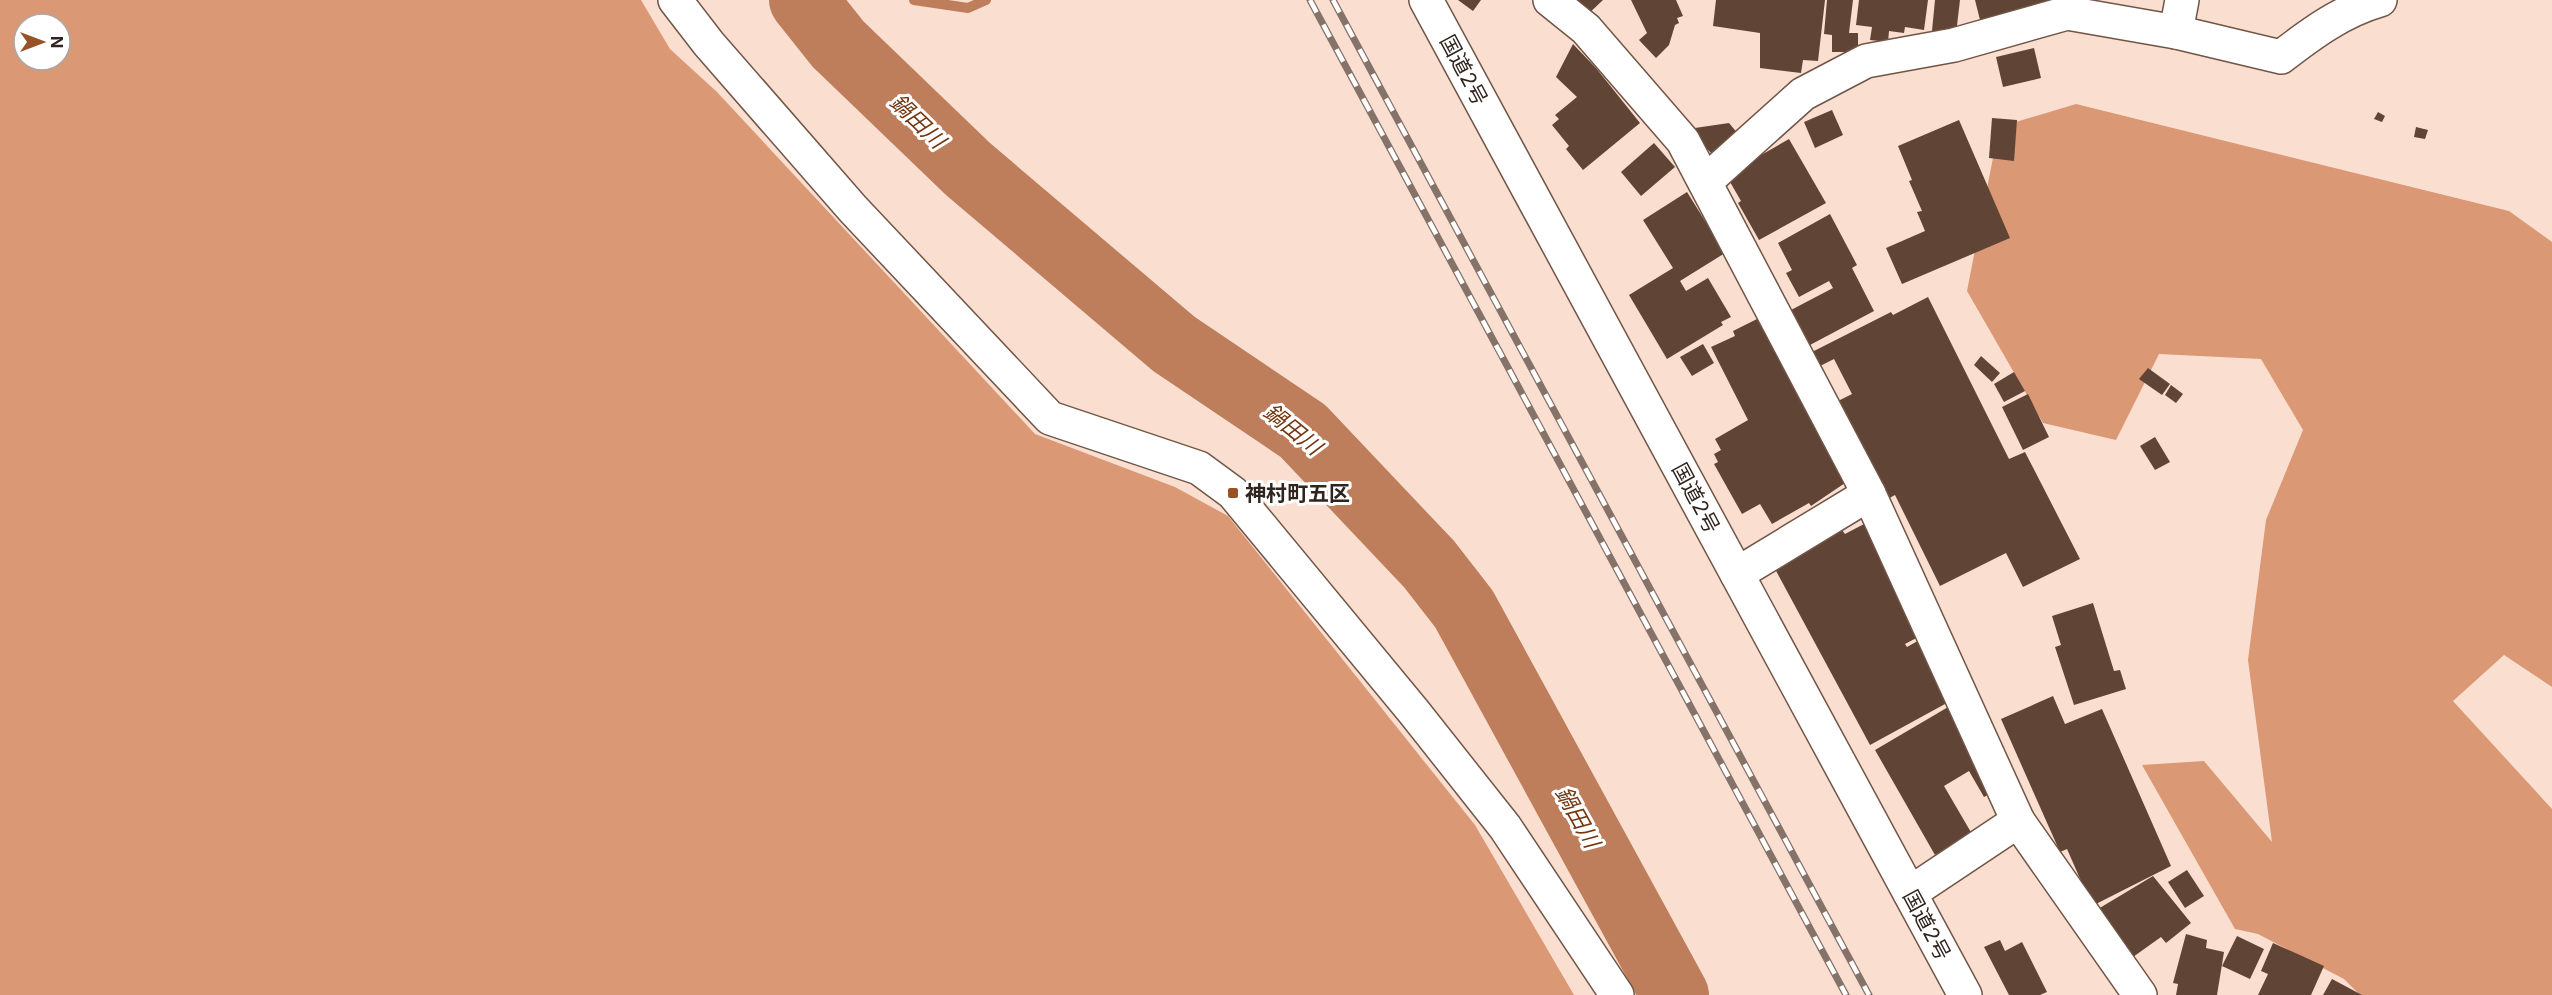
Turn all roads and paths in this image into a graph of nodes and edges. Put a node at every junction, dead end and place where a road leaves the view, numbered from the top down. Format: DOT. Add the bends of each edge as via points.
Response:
graph roads {
  1 [pos="675,0"];
  2 [pos="1426,0"];
  3 [pos="1550,0"];
  4 [pos="2182,0"];
  5 [pos="2380,0"];
  6 [pos="2176,32"];
  7 [pos="1705,182"];
  8 [pos="1869,494"];
  9 [pos="1737,574"];
  10 [pos="2018,820"];
  11 [pos="1910,894"];
  12 [pos="1617,995"];
  13 [pos="1965,995"];
  14 [pos="2140,995"];
  1 -- 12 [label="main road" via="853,209 1050,418 1198,468 1233,493 1505,827"];
  2 -- 9 [label="main road, 国道2号"];
  3 -- 7 [label="main road" via="1586,29 1683,141"];
  4 -- 6 [label="main road"];
  5 -- 6 [label="main road" via="2359,6 2320,27 2281,57"];
  6 -- 7 [label="main road" via="2067,13 1954,45 1866,61 1803,94"];
  7 -- 8 [label="main road"];
  8 -- 9 [label="main road"];
  8 -- 10 [label="main road"];
  9 -- 11 [label="main road, 国道2号"];
  10 -- 11 [label="main road"];
  10 -- 14 [label="main road"];
  11 -- 13 [label="main road, 国道2号"];
}
